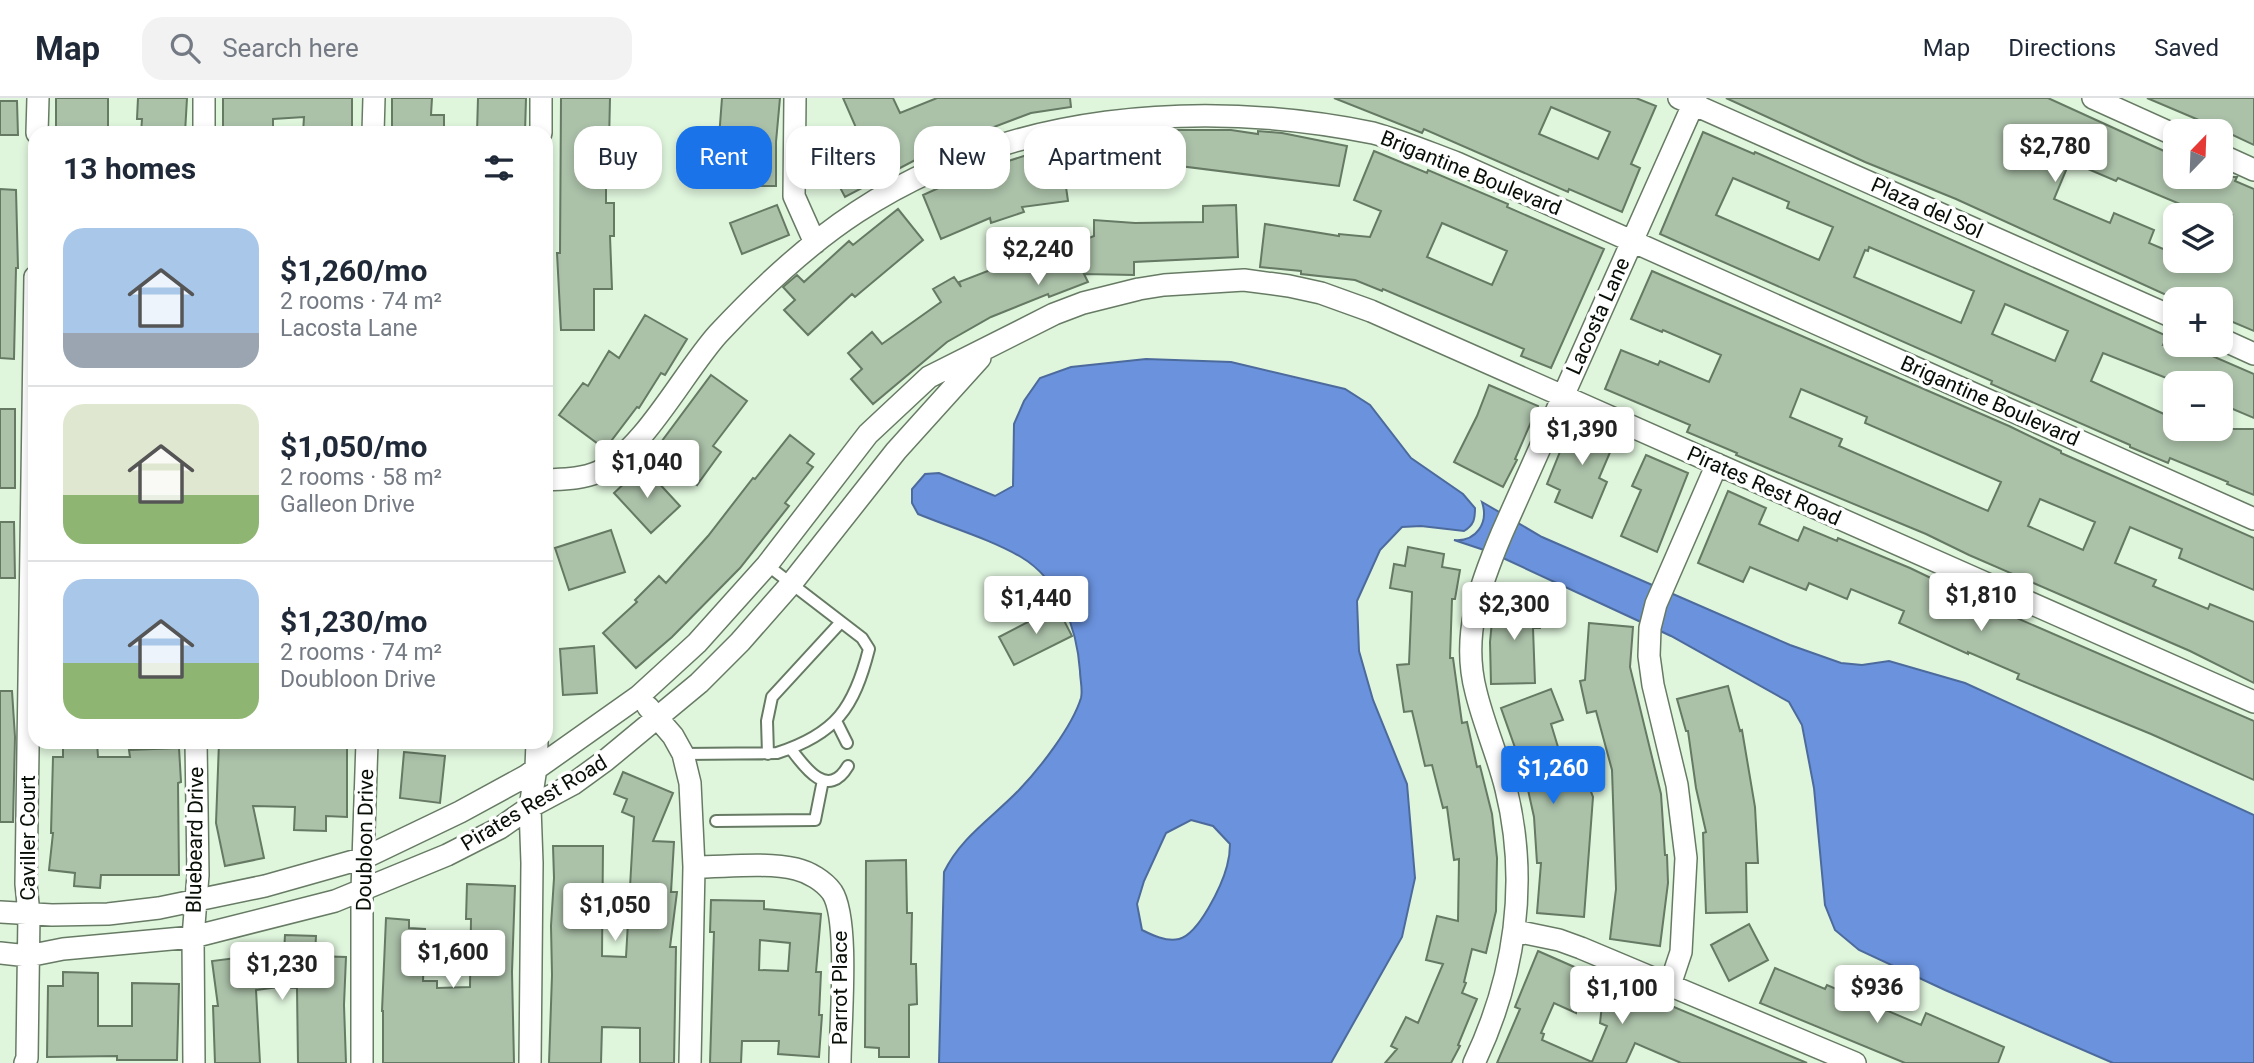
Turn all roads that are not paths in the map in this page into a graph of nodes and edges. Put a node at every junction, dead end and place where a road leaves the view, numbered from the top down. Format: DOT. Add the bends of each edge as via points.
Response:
graph roads {
  1 [pos="38,98"];
  2 [pos="204,98"];
  3 [pos="373,98"];
  4 [pos="541,98"];
  5 [pos="795,98"];
  6 [pos="2093,98"];
  7 [pos="1689,100"];
  8 [pos="37,126"];
  9 [pos="204,126"];
  10 [pos="373,126"];
  11 [pos="541,126"];
  12 [pos="2163,130"];
  13 [pos="2233,160"];
  14 [pos="2254,170"];
  15 [pos="1631,241"];
  16 [pos="815,243"];
  17 [pos="2163,313"];
  18 [pos="2233,344"];
  19 [pos="989,349"];
  20 [pos="2254,354"];
  21 [pos="1562,396"];
  22 [pos="874,428"];
  23 [pos="899,447"];
  24 [pos="1717,464"];
  25 [pos="553,479"];
  26 [pos="2254,519"];
  27 [pos="767,565"];
  28 [pos="791,584"];
  29 [pos="841,622"];
  30 [pos="639,696"];
  31 [pos="2254,702"];
  32 [pos="657,718"];
  33 [pos="836,721"];
  34 [pos="848,743"];
  35 [pos="28,749"];
  36 [pos="196,749"];
  37 [pos="367,749"];
  38 [pos="537,749"];
  39 [pos="791,749"];
  40 [pos="683,754"];
  41 [pos="768,754"];
  42 [pos="848,766"];
  43 [pos="536,768"];
  44 [pos="823,780"];
  45 [pos="530,807"];
  46 [pos="716,821"];
  47 [pos="364,858"];
  48 [pos="694,867"];
  49 [pos="362,890"];
  50 [pos="196,899"];
  51 [pos="0,912"];
  52 [pos="29,914"];
  53 [pos="1515,931"];
  54 [pos="193,937"];
  55 [pos="0,953"];
  56 [pos="28,956"];
  57 [pos="1670,985"];
  58 [pos="25,1063"];
  59 [pos="194,1063"];
  60 [pos="362,1063"];
  61 [pos="530,1063"];
  62 [pos="690,1063"];
  63 [pos="840,1063"];
  64 [pos="1474,1063"];
  65 [pos="1855,1063"];
  1 -- 8 [label="street"];
  2 -- 9 [label="street"];
  3 -- 10 [label="street"];
  4 -- 11 [label="street"];
  5 -- 16 [label="street" via="794,197"];
  6 -- 12 [label="street"];
  7 -- 15 [label="street, Lacosta Lane"];
  7 -- 17 [label="street, Plaza del Sol"];
  13 -- 14 [label="street"];
  15 -- 16 [label="street, Brigantine Boulevard" via="1457,163 1374,133 1291,116 1169,109 1075,122 989,146 895,188"];
  15 -- 21 [label="street, Lacosta Lane"];
  15 -- 26 [label="street, Brigantine Boulevard"];
  16 -- 25 [label="street, Brigantine Boulevard" via="751,299 708,345 615,463 595,473"];
  18 -- 20 [label="street"];
  19 -- 21 [label="street, Pirates Rest Road" via="1083,303 1164,285 1244,280 1321,293 1371,311"];
  19 -- 22 [label="street, Pirates Rest Road" via="929,377"];
  19 -- 23 [label="street, Pirates Rest Road"];
  21 -- 24 [label="street, Pirates Rest Road"];
  21 -- 53 [label="street, Lacosta Lane" via="1486,570 1471,626 1475,689 1507,789 1514,831"];
  22 -- 23 [label="street"];
  22 -- 27 [label="street, Pirates Rest Road"];
  23 -- 28 [label="street, Pirates Rest Road"];
  24 -- 31 [label="street, Pirates Rest Road"];
  24 -- 57 [label="street" via="1656,604 1650,628 1653,685 1677,785 1686,858 1681,952"];
  27 -- 28 [label="lane"];
  27 -- 30 [label="street, Pirates Rest Road" via="697,643"];
  28 -- 29 [label="lane"];
  28 -- 32 [label="street, Pirates Rest Road" via="699,683"];
  29 -- 33 [label="lane" via="869,649 852,698"];
  29 -- 41 [label="lane" via="772,697"];
  30 -- 32 [label="street"];
  30 -- 43 [label="street, Pirates Rest Road"];
  32 -- 40 [label="street"];
  32 -- 45 [label="street, Pirates Rest Road" via="573,784"];
  33 -- 34 [label="lane"];
  33 -- 39 [label="lane" via="824,733"];
  35 -- 52 [label="street, Caviller Court"];
  36 -- 50 [label="street, Bluebeard Drive"];
  37 -- 47 [label="street, Doubloon Drive"];
  38 -- 43 [label="street"];
  39 -- 41 [label="lane"];
  39 -- 44 [label="lane" via="810,774"];
  40 -- 41 [label="lane"];
  40 -- 48 [label="street" via="690,783"];
  42 -- 44 [label="lane" via="834,780"];
  43 -- 45 [label="street"];
  43 -- 47 [label="street, Pirates Rest Road" via="460,812"];
  44 -- 46 [label="lane" via="816,820"];
  45 -- 49 [label="street, Pirates Rest Road" via="447,855"];
  45 -- 61 [label="street"];
  47 -- 49 [label="street, Doubloon Drive"];
  47 -- 50 [label="street, Pirates Rest Road" via="265,886"];
  48 -- 62 [label="street"];
  48 -- 63 [label="street, Parrot Place" via="797,869 816,877 832,892 840,911 842,938"];
  49 -- 54 [label="street, Pirates Rest Road"];
  49 -- 60 [label="street, Doubloon Drive"];
  50 -- 52 [label="street, Pirates Rest Road" via="108,914"];
  50 -- 54 [label="street, Bluebeard Drive"];
  51 -- 52 [label="street, Pirates Rest Road"];
  52 -- 56 [label="street, Caviller Court"];
  53 -- 57 [label="street" via="1559,940"];
  53 -- 64 [label="street, Lacosta Lane" via="1502,990"];
  54 -- 56 [label="street, Pirates Rest Road"];
  54 -- 59 [label="street, Bluebeard Drive"];
  55 -- 56 [label="street, Pirates Rest Road"];
  56 -- 58 [label="street, Caviller Court"];
  57 -- 65 [label="street"];
}
